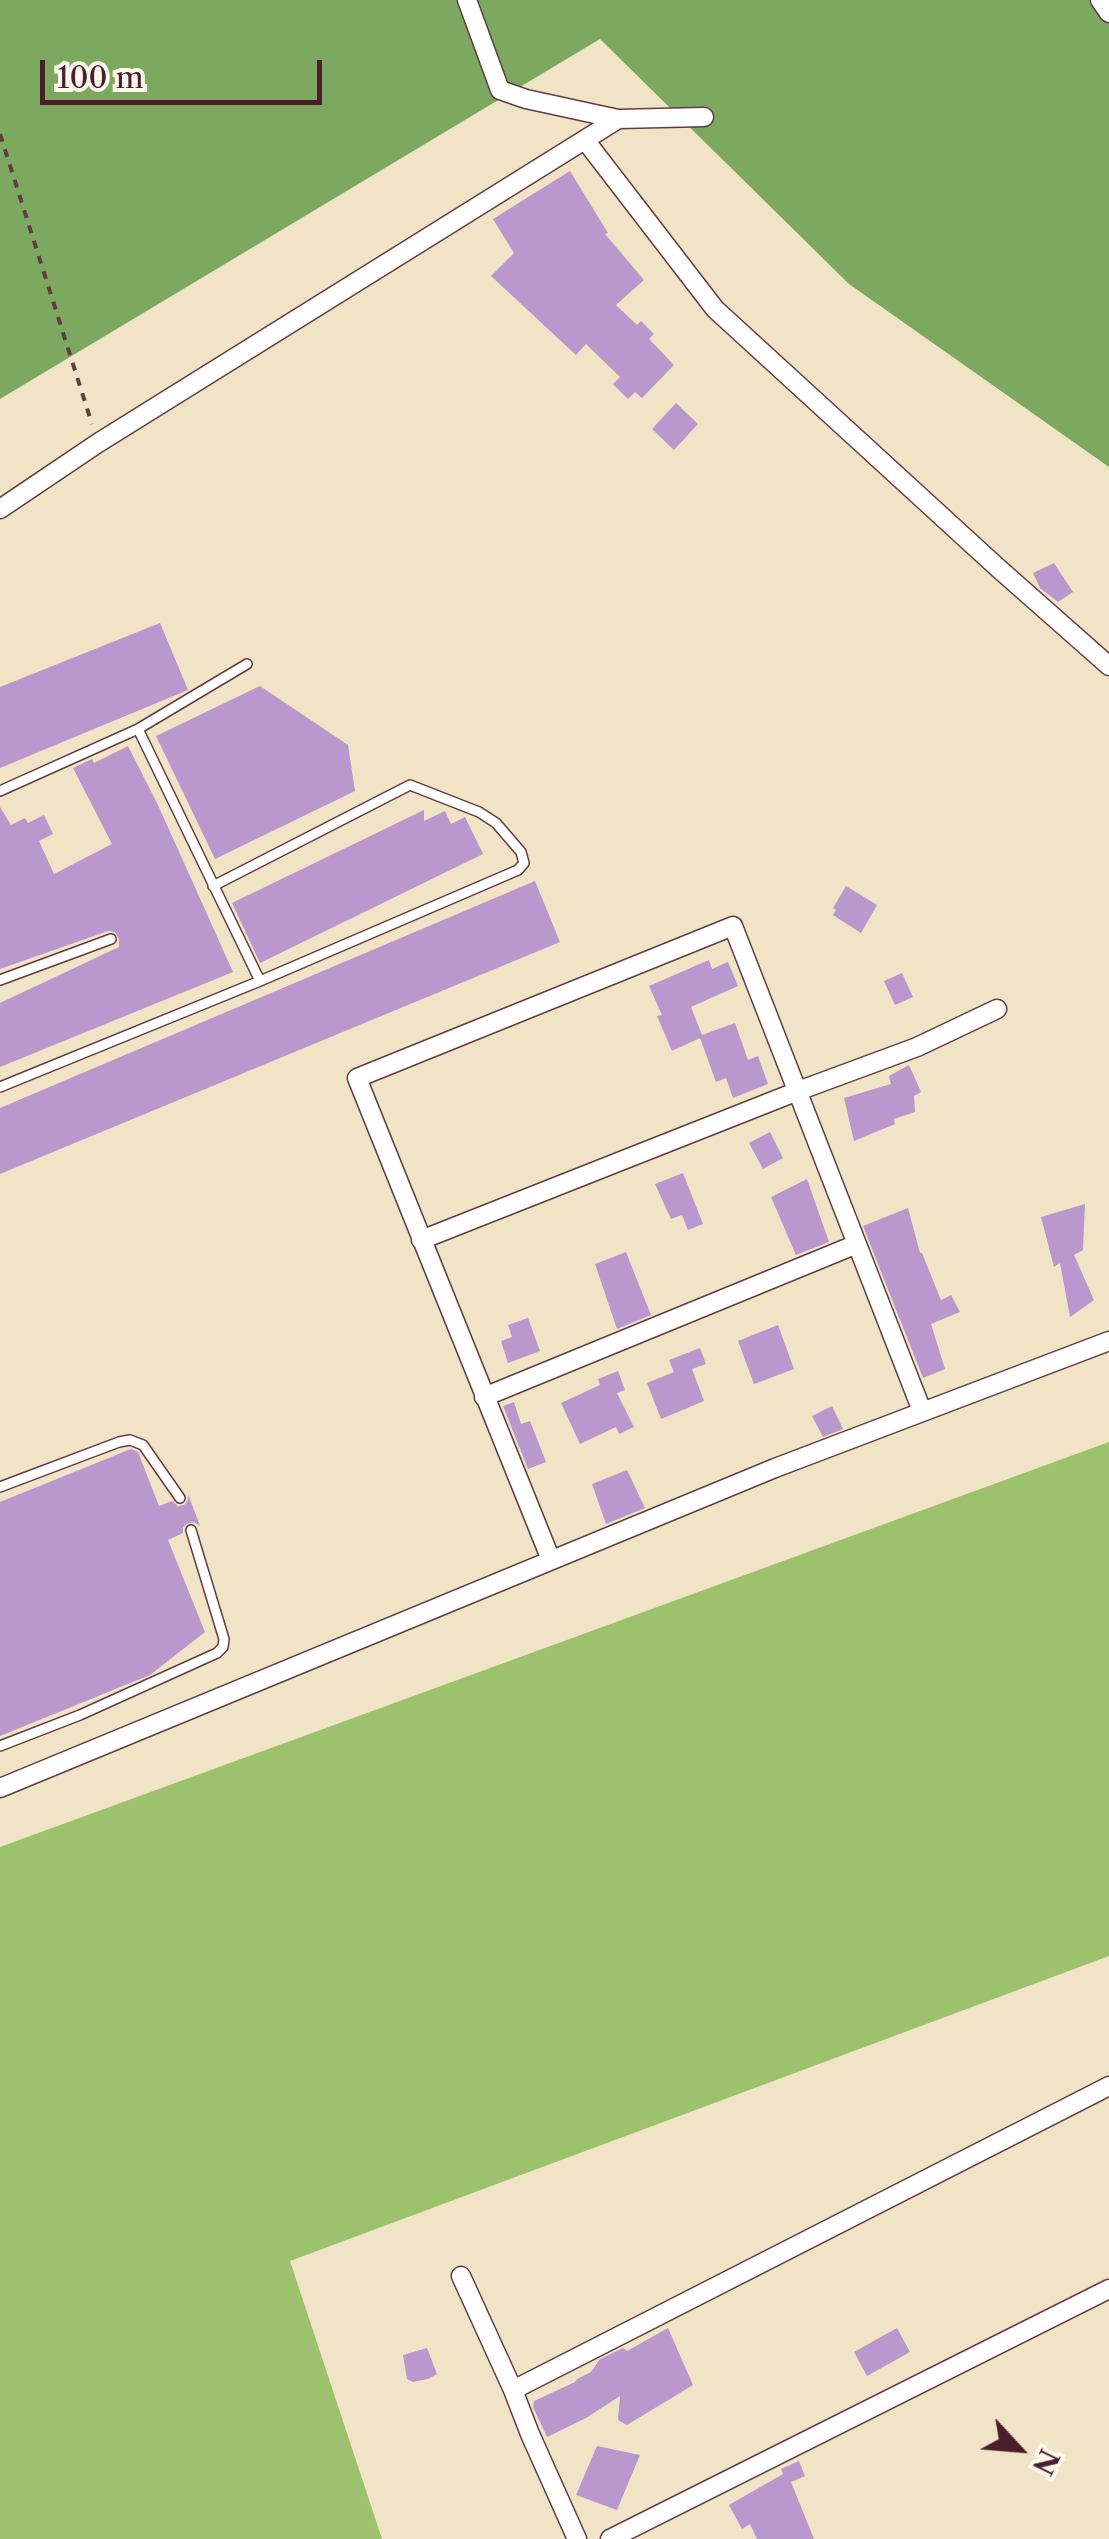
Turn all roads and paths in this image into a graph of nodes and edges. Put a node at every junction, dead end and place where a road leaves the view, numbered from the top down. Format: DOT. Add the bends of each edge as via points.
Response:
graph roads {
  1 [pos="467,0"];
  2 [pos="1100,0"];
  3 [pos="1109,14"];
  4 [pos="704,117"];
  5 [pos="618,119"];
  6 [pos="0,134"];
  7 [pos="585,140"];
  8 [pos="98,443"];
  9 [pos="0,509"];
  10 [pos="247,664"];
  11 [pos="1109,666"];
  12 [pos="138,728"];
  13 [pos="0,791"];
  14 [pos="212,886"];
  15 [pos="111,939"];
  16 [pos="0,980"];
  17 [pos="260,980"];
  18 [pos="997,1009"];
  19 [pos="0,1086"];
  20 [pos="798,1091"];
  21 [pos="421,1240"];
  22 [pos="857,1244"];
  23 [pos="1109,1341"];
  24 [pos="484,1397"];
  25 [pos="922,1411"];
  26 [pos="0,1486"];
  27 [pos="180,1498"];
  28 [pos="191,1530"];
  29 [pos="550,1560"];
  30 [pos="0,1746"];
  31 [pos="0,1788"];
  32 [pos="1109,2086"];
  33 [pos="462,2276"];
  34 [pos="1109,2289"];
  35 [pos="513,2390"];
  36 [pos="577,2539"];
  37 [pos="610,2539"];
  1 -- 5 [label="street" via="500,90"];
  2 -- 3 [label="street"];
  4 -- 5 [label="street"];
  5 -- 7 [label="street"];
  6 -- 8 [label="path"];
  7 -- 8 [label="street"];
  7 -- 11 [label="street" via="714,309"];
  8 -- 9 [label="street"];
  10 -- 12 [label="lane"];
  12 -- 13 [label="lane"];
  12 -- 14 [label="lane"];
  14 -- 17 [label="lane"];
  14 -- 17 [label="lane" via="410,785 480,812 521,852 518,870"];
  15 -- 16 [label="lane"];
  17 -- 19 [label="lane"];
  18 -- 20 [label="street"];
  20 -- 21 [label="street"];
  20 -- 21 [label="street" via="733,926 357,1078"];
  20 -- 22 [label="street"];
  21 -- 24 [label="street"];
  22 -- 24 [label="street"];
  22 -- 25 [label="street"];
  23 -- 25 [label="street"];
  24 -- 29 [label="street"];
  25 -- 29 [label="street"];
  26 -- 27 [label="lane" via="130,1440 143,1445"];
  28 -- 30 [label="lane" via="224,1647"];
  29 -- 31 [label="street"];
  32 -- 35 [label="street"];
  33 -- 35 [label="street"];
  34 -- 37 [label="street"];
  35 -- 36 [label="street"];
}
